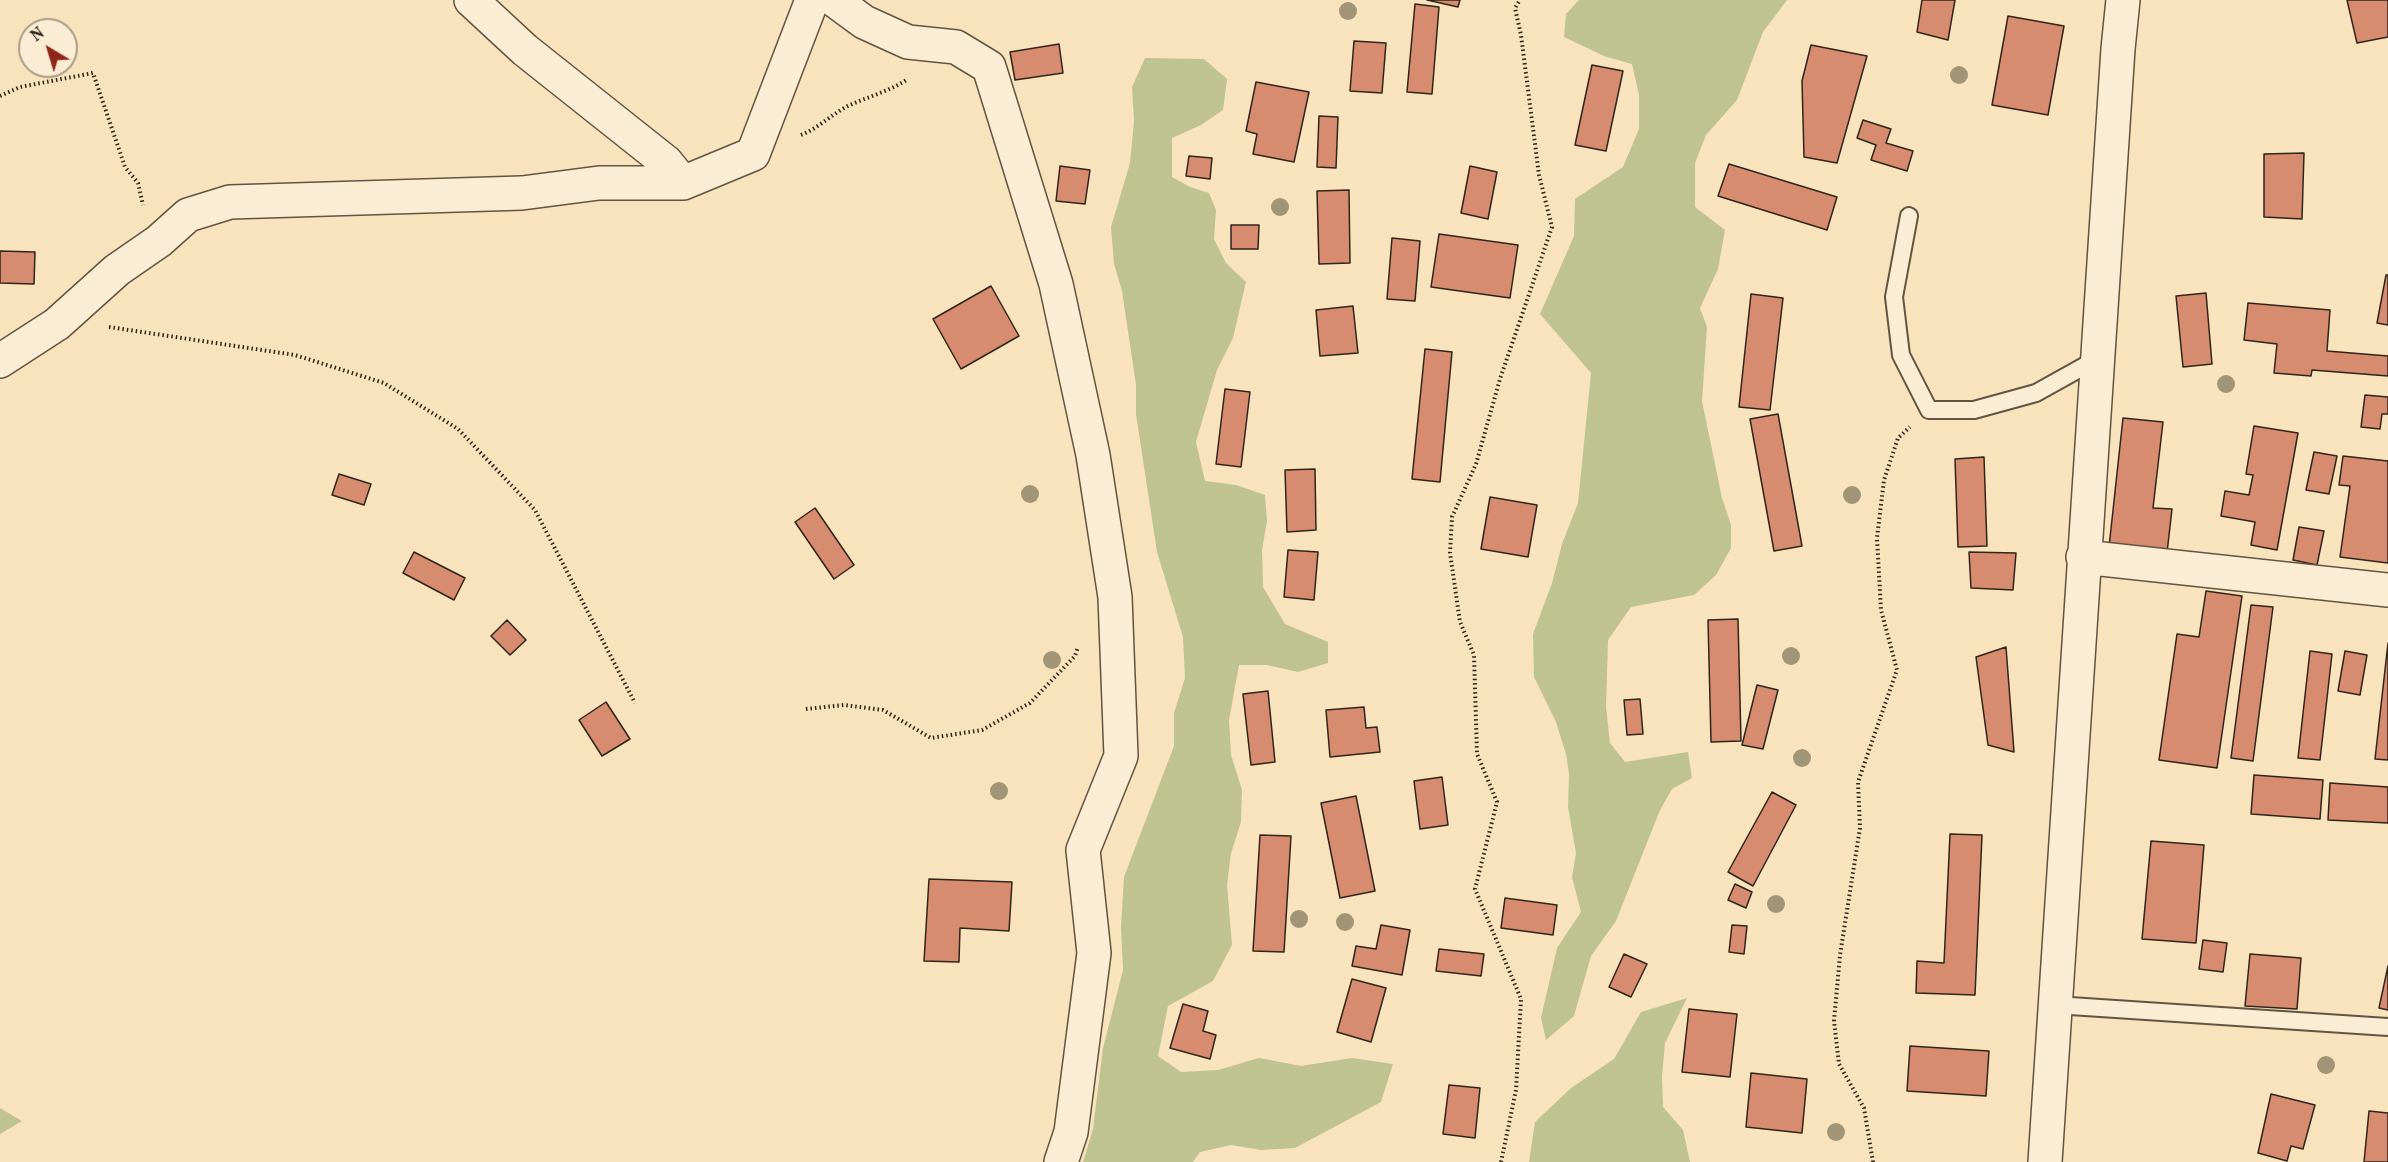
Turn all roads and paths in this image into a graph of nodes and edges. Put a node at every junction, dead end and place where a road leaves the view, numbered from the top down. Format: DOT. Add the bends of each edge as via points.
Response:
graph roads {
  1 [pos="471,0"];
  2 [pos="812,0"];
  3 [pos="834,0"];
  4 [pos="1520,0"];
  5 [pos="2124,0"];
  6 [pos="956,47"];
  7 [pos="0,96"];
  8 [pos="753,154"];
  9 [pos="683,183"];
  10 [pos="188,215"];
  11 [pos="1909,216"];
  12 [pos="75,310"];
  13 [pos="2097,359"];
  14 [pos="0,361"];
  15 [pos="1929,410"];
  16 [pos="2083,557"];
  17 [pos="2388,590"];
  18 [pos="1079,645"];
  19 [pos="635,703"];
  20 [pos="806,710"];
  21 [pos="2055,1005"];
  22 [pos="2388,1027"];
  23 [pos="1061,1162"];
  24 [pos="1500,1162"];
  25 [pos="1874,1162"];
  26 [pos="2045,1162"];
  1 -- 9 [label="street" via="525,50 666,162"];
  2 -- 8 [label="street"];
  3 -- 6 [label="street" via="864,22 908,42"];
  4 -- 24 [label="path" via="1515,8 1530,115 1552,227 1500,379 1476,464 1452,517 1450,553 1460,622 1474,655 1477,754 1497,802 1475,888 1521,999 1516,1090"];
  5 -- 13 [label="street"];
  6 -- 8 [label="path" via="897,87 849,106 813,131"];
  6 -- 23 [label="street" via="989,67 1056,284 1093,455 1116,597 1120,756 1083,850 1094,953 1071,1132"];
  7 -- 10 [label="path" via="20,87 93,73 125,167 138,183 145,214"];
  8 -- 9 [label="street"];
  9 -- 10 [label="street" via="599,183 522,193 230,202"];
  10 -- 12 [label="street" via="117,270"];
  11 -- 15 [label="lane" via="1894,297 1901,356"];
  12 -- 14 [label="street"];
  12 -- 19 [label="path" via="92,325 295,355 384,383 458,429 535,510"];
  13 -- 15 [label="lane" via="2036,393 1974,410"];
  13 -- 16 [label="street"];
  15 -- 25 [label="path" via="1898,438 1884,480 1877,538 1881,610 1897,670 1858,782 1860,828 1834,1021 1839,1064 1864,1108"];
  16 -- 17 [label="street"];
  16 -- 21 [label="street"];
  18 -- 20 [label="path" via="1075,656 1030,702 982,730 932,738 883,710 844,705"];
  21 -- 22 [label="lane"];
  21 -- 26 [label="street"];
}
